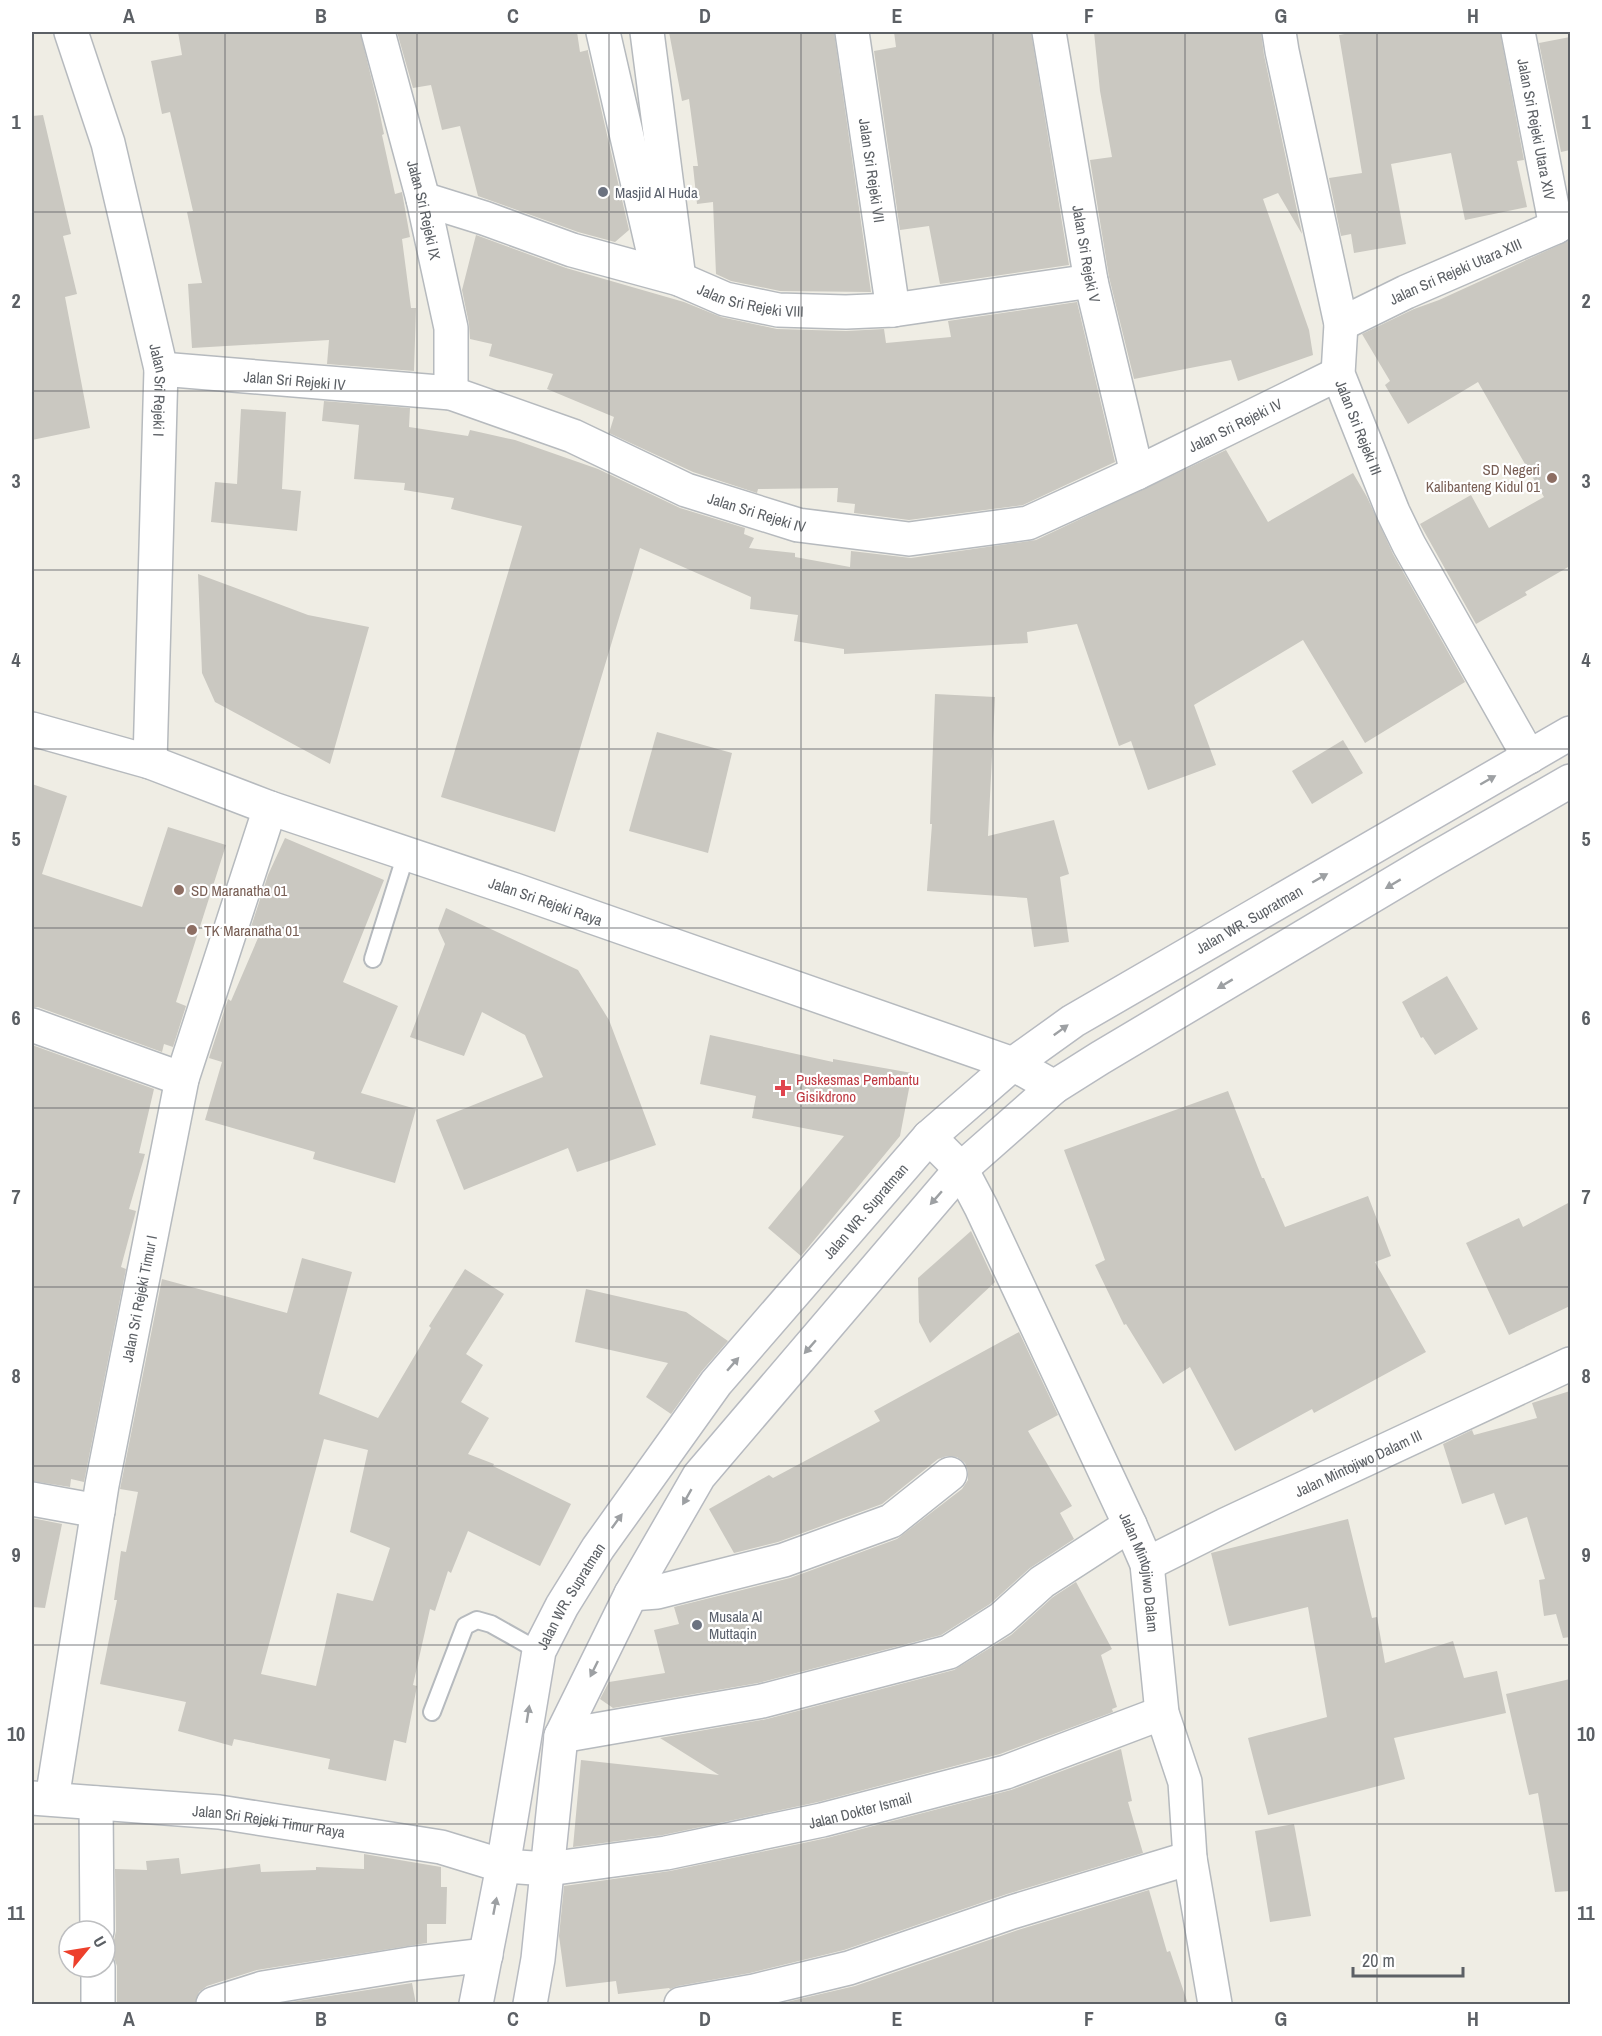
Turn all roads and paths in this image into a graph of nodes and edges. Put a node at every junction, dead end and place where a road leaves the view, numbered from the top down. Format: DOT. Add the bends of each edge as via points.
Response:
graph roads {
  1 [pos="71,32"];
  2 [pos="378,32"];
  3 [pos="603,32"];
  4 [pos="647,32"];
  5 [pos="852,32"];
  6 [pos="1049,32"];
  7 [pos="1279,32"];
  8 [pos="1518,32"];
  9 [pos="423,199"];
  10 [pos="1563,223"];
  11 [pos="668,275"];
  12 [pos="1091,281"];
  13 [pos="893,310"];
  14 [pos="1341,324"];
  15 [pos="160,369"];
  16 [pos="1338,374"];
  17 [pos="451,393"];
  18 [pos="1137,473"];
  19 [pos="32,729"];
  20 [pos="1570,733"];
  21 [pos="1529,757"];
  22 [pos="150,762"];
  23 [pos="1570,781"];
  24 [pos="270,808"];
  25 [pos="1407,827"];
  26 [pos="406,854"];
  27 [pos="1429,862"];
  28 [pos="373,959"];
  29 [pos="32,1025"];
  30 [pos="1014,1064"];
  31 [pos="182,1079"];
  32 [pos="1054,1087"];
  33 [pos="929,1137"];
  34 [pos="961,1169"];
  35 [pos="1570,1341"];
  36 [pos="1570,1365"];
  37 [pos="1497,1397"];
  38 [pos="950,1474"];
  39 [pos="32,1499"];
  40 [pos="98,1511"];
  41 [pos="1130,1525"];
  42 [pos="1147,1564"];
  43 [pos="631,1594"];
  44 [pos="539,1651"];
  45 [pos="432,1712"];
  46 [pos="1162,1713"];
  47 [pos="561,1736"];
  48 [pos="42,1798"];
  49 [pos="96,1803"];
  50 [pos="1190,1858"];
  51 [pos="503,1866"];
  52 [pos="548,1869"];
  53 [pos="97,1919"];
  54 [pos="486,1955"];
  55 [pos="98,1979"];
  56 [pos="1211,2003"];
  57 [pos="98,2004"];
  58 [pos="213,2004"];
  59 [pos="476,2004"];
  60 [pos="530,2004"];
  61 [pos="681,2004"];
  1 -- 15 [label="street, Jalan Sri Rejeki I" via="108,143"];
  2 -- 9 [label="street, Jalan Sri Rejeki IX"];
  3 -- 11 [label="street"];
  4 -- 11 [label="street"];
  5 -- 13 [label="street, Jalan Sri Rejeki VII"];
  6 -- 12 [label="street, Jalan Sri Rejeki V"];
  7 -- 14 [label="street, Jalan Sri Rejeki III"];
  8 -- 10 [label="street, Jalan Sri Rejeki Utara XIV"];
  9 -- 11 [label="street, Jalan Sri Rejeki VIII" via="572,250"];
  9 -- 17 [label="street, Jalan Sri Rejeki IX" via="450,328"];
  10 -- 14 [label="street, Jalan Sri Rejeki Utara XIII"];
  11 -- 13 [label="street, Jalan Sri Rejeki VIII" via="725,299 778,310"];
  12 -- 13 [label="street, Jalan Sri Rejeki VIII"];
  12 -- 18 [label="street, Jalan Sri Rejeki V"];
  14 -- 16 [label="street, Jalan Sri Rejeki III"];
  15 -- 17 [label="street, Jalan Sri Rejeki IV"];
  15 -- 22 [label="street, Jalan Sri Rejeki I"];
  16 -- 18 [label="street, Jalan Sri Rejeki IV"];
  16 -- 21 [label="street, Jalan Sri Rejeki III" via="1409,545"];
  17 -- 18 [label="street, Jalan Sri Rejeki IV" via="573,436 686,490 798,525 909,539 1028,523"];
  19 -- 22 [label="street, Jalan Sri Rejeki Raya"];
  20 -- 21 [label="street, Jalan WR. Supratman"];
  25 -- 21 [label="street, Jalan WR. Supratman, one-way"];
  22 -- 24 [label="street, Jalan Sri Rejeki Raya"];
  23 -- 27 [label="street"];
  24 -- 26 [label="street, Jalan Sri Rejeki Raya"];
  24 -- 31 [label="street, Jalan Sri Rejeki Timur I"];
  25 -- 27 [label="street"];
  30 -- 25 [label="street, Jalan WR. Supratman, one-way" via="1073,1022"];
  26 -- 28 [label="lane"];
  26 -- 30 [label="street, Jalan Sri Rejeki Raya"];
  27 -- 32 [label="street, one-way"];
  29 -- 31 [label="street"];
  30 -- 32 [label="street, Jalan Sri Rejeki Raya"];
  30 -- 33 [label="street, Jalan WR. Supratman"];
  31 -- 40 [label="street, Jalan Sri Rejeki Timur I"];
  32 -- 34 [label="street"];
  33 -- 34 [label="street, Jalan Mintojiwo Dalam"];
  44 -- 33 [label="street, Jalan WR. Supratman, one-way" via="598,1548 716,1383"];
  34 -- 41 [label="street, Jalan Mintojiwo Dalam"];
  34 -- 43 [label="street, one-way" via="699,1476"];
  35 -- 37 [label="street"];
  36 -- 37 [label="street, Jalan Mintojiwo Dalam III"];
  37 -- 42 [label="street, Jalan Mintojiwo Dalam III"];
  38 -- 43 [label="street" via="891,1521 784,1560 657,1592"];
  39 -- 40 [label="street"];
  40 -- 48 [label="street, Jalan Sri Rejeki Timur I"];
  41 -- 42 [label="street, Jalan Mintojiwo Dalam"];
  41 -- 47 [label="street" via="1042,1582 1001,1619 949,1652 762,1701"];
  42 -- 46 [label="street, Jalan Mintojiwo Dalam"];
  43 -- 47 [label="street, one-way"];
  44 -- 45 [label="lane" via="492,1624 477,1620 465,1626"];
  51 -- 44 [label="street, Jalan WR. Supratman, one-way"];
  46 -- 50 [label="street, Jalan Mintojiwo Dalam" via="1185,1782"];
  46 -- 52 [label="street, Jalan Dokter Ismail" via="1006,1772 822,1820 666,1853"];
  47 -- 52 [label="street"];
  48 -- 49 [label="street, Jalan Sri Rejeki Timur Raya"];
  49 -- 51 [label="street, Jalan Sri Rejeki Timur Raya" via="219,1812 441,1847"];
  49 -- 53 [label="street"];
  50 -- 56 [label="street, Jalan Mintojiwo Dalam"];
  50 -- 61 [label="street" via="1012,1912 849,1968"];
  51 -- 52 [label="street, Jalan Dokter Ismail"];
  54 -- 51 [label="street, Jalan WR. Supratman, one-way"];
  52 -- 60 [label="street"];
  54 -- 58 [label="street" via="262,1988"];
  54 -- 59 [label="street, Jalan WR. Supratman"];
  55 -- 57 [label="street"];
}
